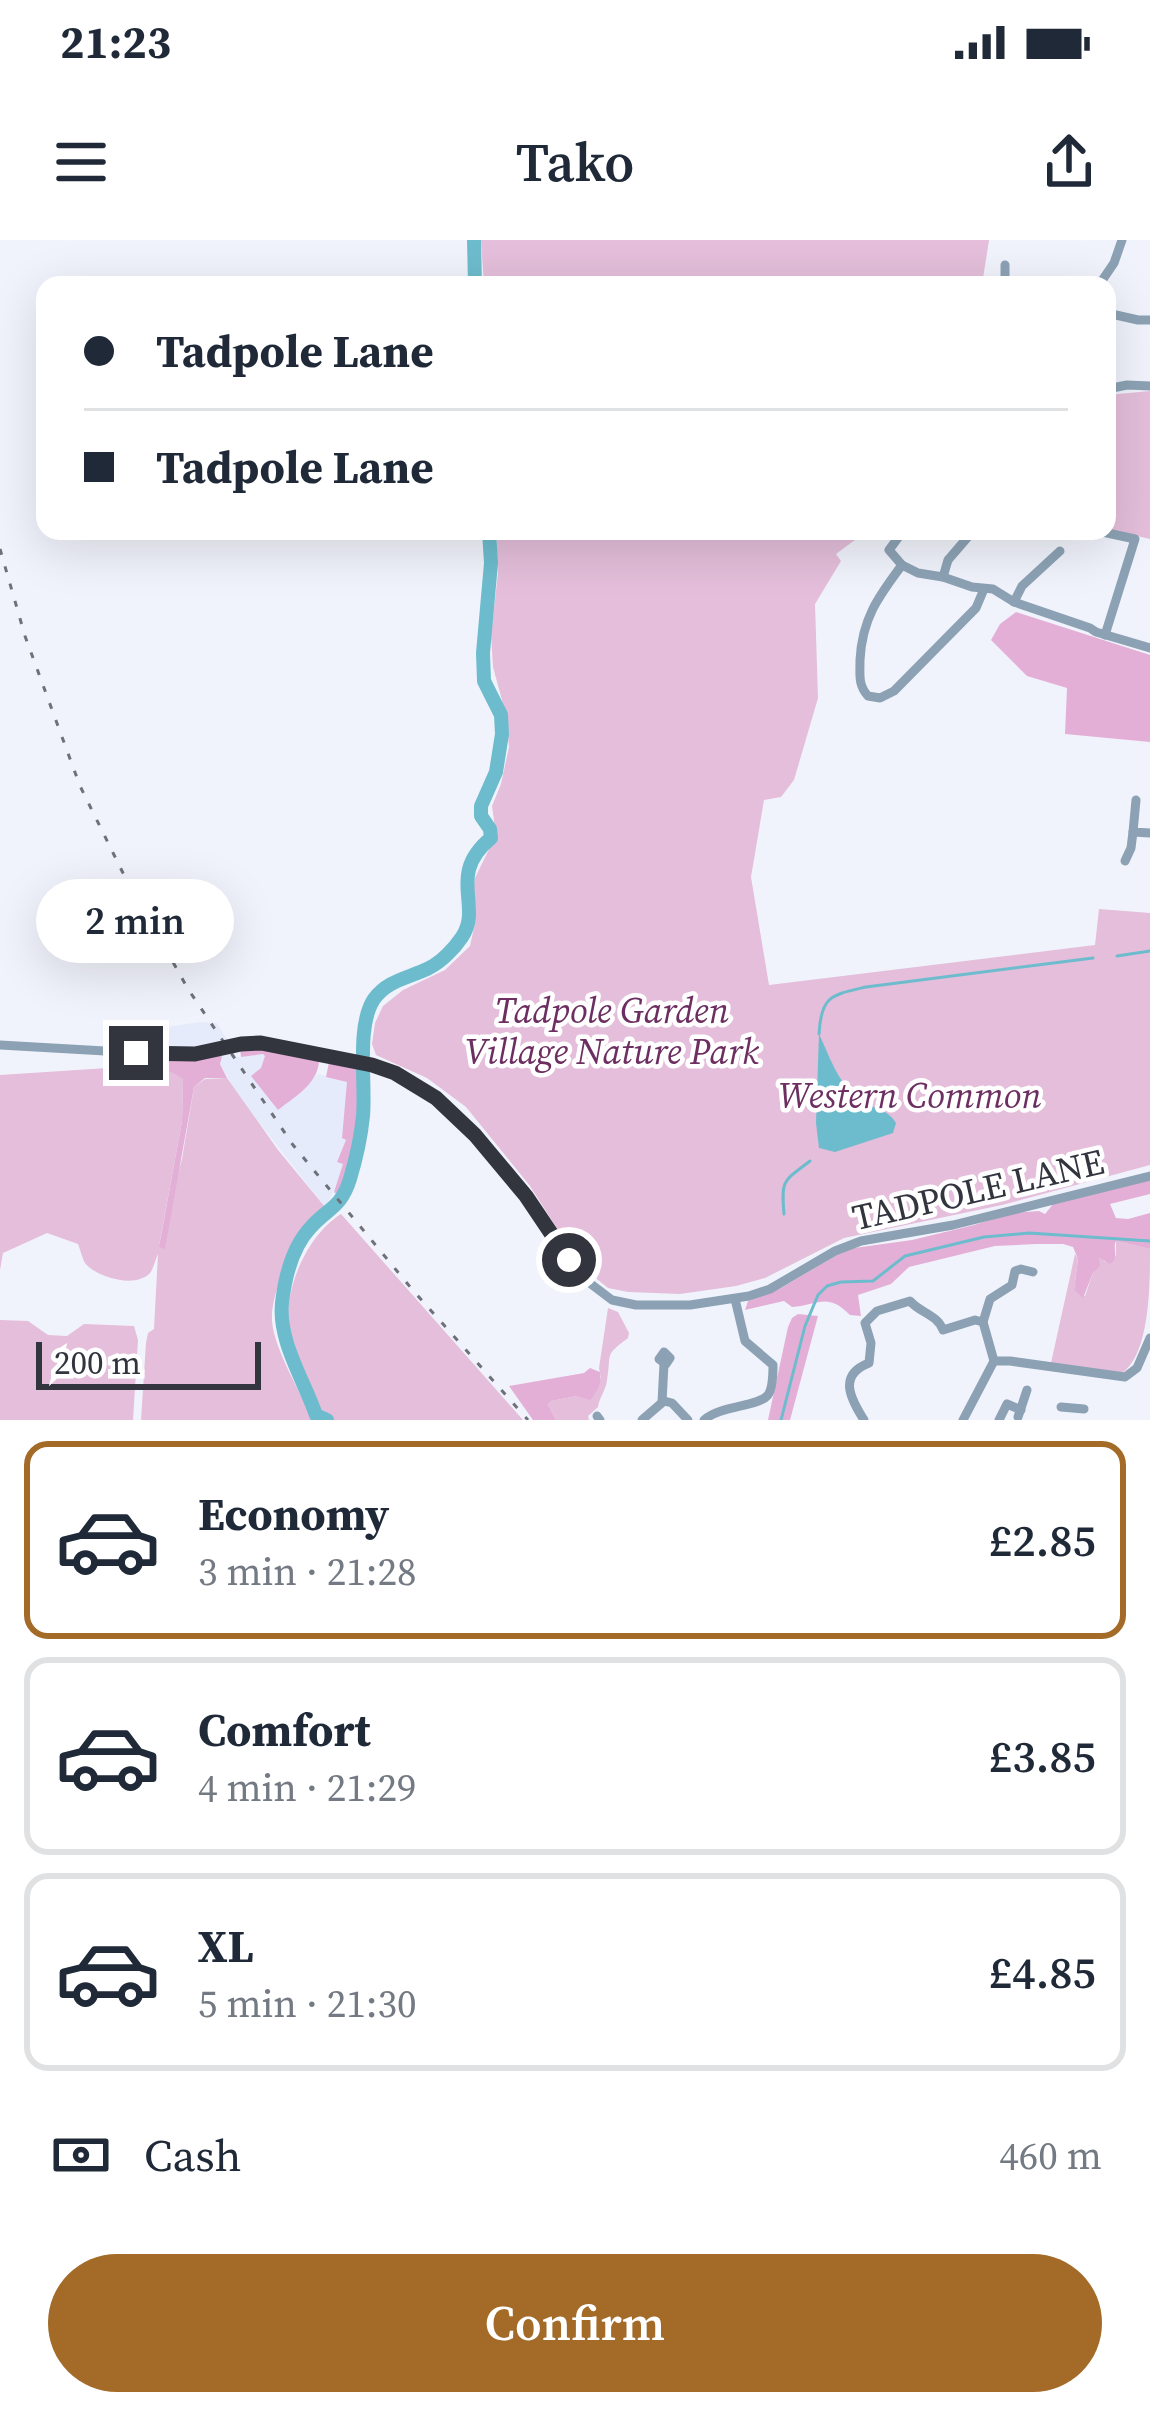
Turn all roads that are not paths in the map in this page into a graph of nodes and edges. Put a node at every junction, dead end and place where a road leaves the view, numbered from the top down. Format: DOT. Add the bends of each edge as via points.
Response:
graph roads {
  1 [pos="1122,240"];
  2 [pos="1005,265"];
  3 [pos="1005,276"];
  4 [pos="1105,276"];
  5 [pos="1116,315"];
  6 [pos="1150,320"];
  7 [pos="1150,386"];
  8 [pos="1116,387"];
  9 [pos="1116,535"];
  10 [pos="1135,539"];
  11 [pos="896,540"];
  12 [pos="965,540"];
  13 [pos="1150,542"];
  14 [pos="1060,551"];
  15 [pos="902,565"];
  16 [pos="943,578"];
  17 [pos="984,589"];
  18 [pos="1014,602"];
  19 [pos="1105,635"];
  20 [pos="1150,648"];
  21 [pos="1136,800"];
  22 [pos="1133,832"];
  23 [pos="1150,833"];
  24 [pos="1125,861"];
  25 [pos="0,1045"];
  26 [pos="1150,1176"];
  27 [pos="1033,1272"];
  28 [pos="735,1299"];
  29 [pos="982,1322"];
  30 [pos="1149,1342"];
  31 [pos="994,1361"];
  32 [pos="664,1364"];
  33 [pos="1027,1390"];
  34 [pos="662,1402"];
  35 [pos="1084,1409"];
  36 [pos="1066,1412"];
  37 [pos="1019,1414"];
  38 [pos="860,1418"];
  39 [pos="643,1420"];
  40 [pos="688,1420"];
  41 [pos="704,1420"];
  42 [pos="963,1420"];
  43 [pos="998,1420"];
  1 -- 4 [label="street"];
  2 -- 3 [label="street"];
  5 -- 6 [label="street"];
  7 -- 8 [label="street"];
  9 -- 10 [label="street"];
  10 -- 13 [label="street"];
  10 -- 19 [label="street"];
  11 -- 15 [label="street" via="889,550"];
  12 -- 16 [label="street"];
  14 -- 18 [label="street"];
  15 -- 16 [label="street"];
  15 -- 17 [label="street" via="862,632 860,683 868,696 894,691 976,608"];
  16 -- 17 [label="street"];
  17 -- 18 [label="street"];
  18 -- 19 [label="street"];
  19 -- 20 [label="street"];
  21 -- 22 [label="street"];
  22 -- 23 [label="street"];
  22 -- 24 [label="street"];
  25 -- 28 [label="street, TADPOLE LANE" via="167,1055 274,1044 381,1067 466,1125 604,1295 646,1306"];
  26 -- 28 [label="street, TADPOLE LANE" via="861,1241"];
  27 -- 29 [label="street" via="1014,1271 1014,1283 988,1302"];
  28 -- 41 [label="street" via="745,1342 772,1364 769,1391"];
  29 -- 31 [label="street"];
  29 -- 38 [label="street" via="943,1330 908,1301 871,1315 865,1325 872,1368 851,1376"];
  30 -- 31 [label="street" via="1124,1377"];
  31 -- 42 [label="street"];
  32 -- 34 [label="street"];
  33 -- 37 [label="street"];
  34 -- 39 [label="street"];
  34 -- 40 [label="street"];
  35 -- 36 [label="street"];
  37 -- 43 [label="street" via="1007,1404"];
}
